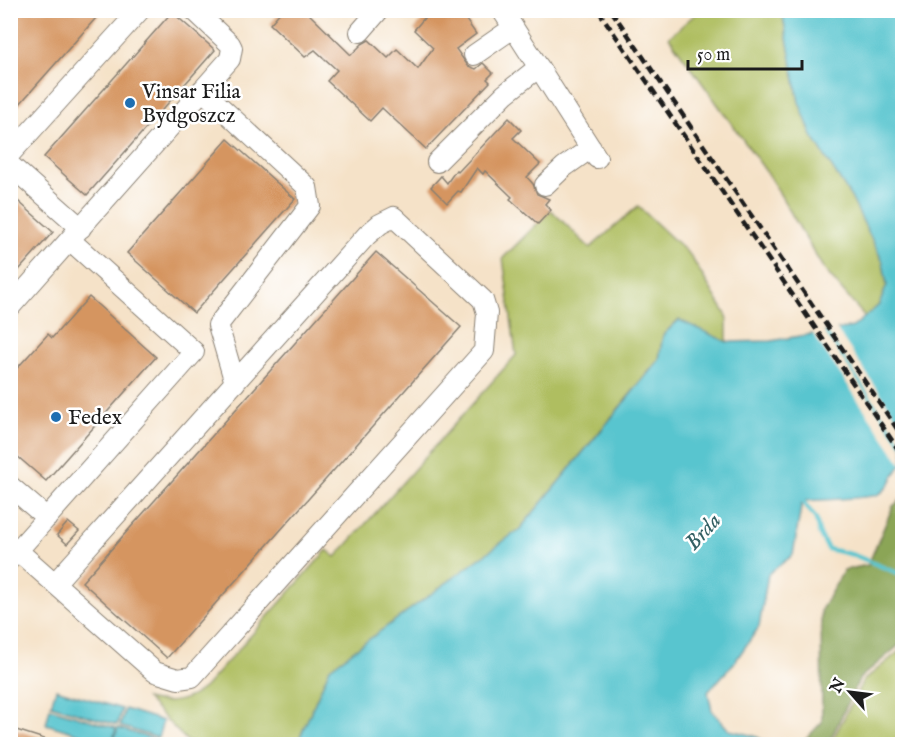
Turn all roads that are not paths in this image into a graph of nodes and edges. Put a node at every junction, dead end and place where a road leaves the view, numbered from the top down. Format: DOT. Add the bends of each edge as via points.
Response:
graph roads {
  1 [pos="140,10"];
  2 [pos="379,10"];
  3 [pos="502,10"];
  4 [pos="198,12"];
  5 [pos="513,28"];
  6 [pos="360,32"];
  7 [pos="474,55"];
  8 [pos="539,67"];
  9 [pos="202,90"];
  10 [pos="10,154"];
  11 [pos="437,162"];
  12 [pos="10,165"];
  13 [pos="545,185"];
  14 [pos="75,234"];
  15 [pos="10,307"];
  16 [pos="235,383"];
  17 [pos="10,486"];
  18 [pos="47,518"];
  19 [pos="14,555"];
  20 [pos="55,583"];
  1 -- 10 [label="street"];
  2 -- 6 [label="street"];
  3 -- 5 [label="street"];
  4 -- 9 [label="street" via="232,48 230,59"];
  5 -- 7 [label="street"];
  5 -- 8 [label="street"];
  8 -- 11 [label="street" via="505,94"];
  8 -- 13 [label="street" via="594,153 564,167"];
  9 -- 14 [label="street"];
  9 -- 16 [label="street" via="306,187 310,206 218,325"];
  12 -- 14 [label="street"];
  14 -- 15 [label="street"];
  14 -- 18 [label="street" via="194,352"];
  16 -- 20 [label="street"];
  16 -- 20 [label="street" via="367,235 394,218 483,300 487,314 484,351 192,677 178,679 154,672"];
  17 -- 18 [label="street"];
  18 -- 19 [label="street"];
  19 -- 20 [label="street"];
}
